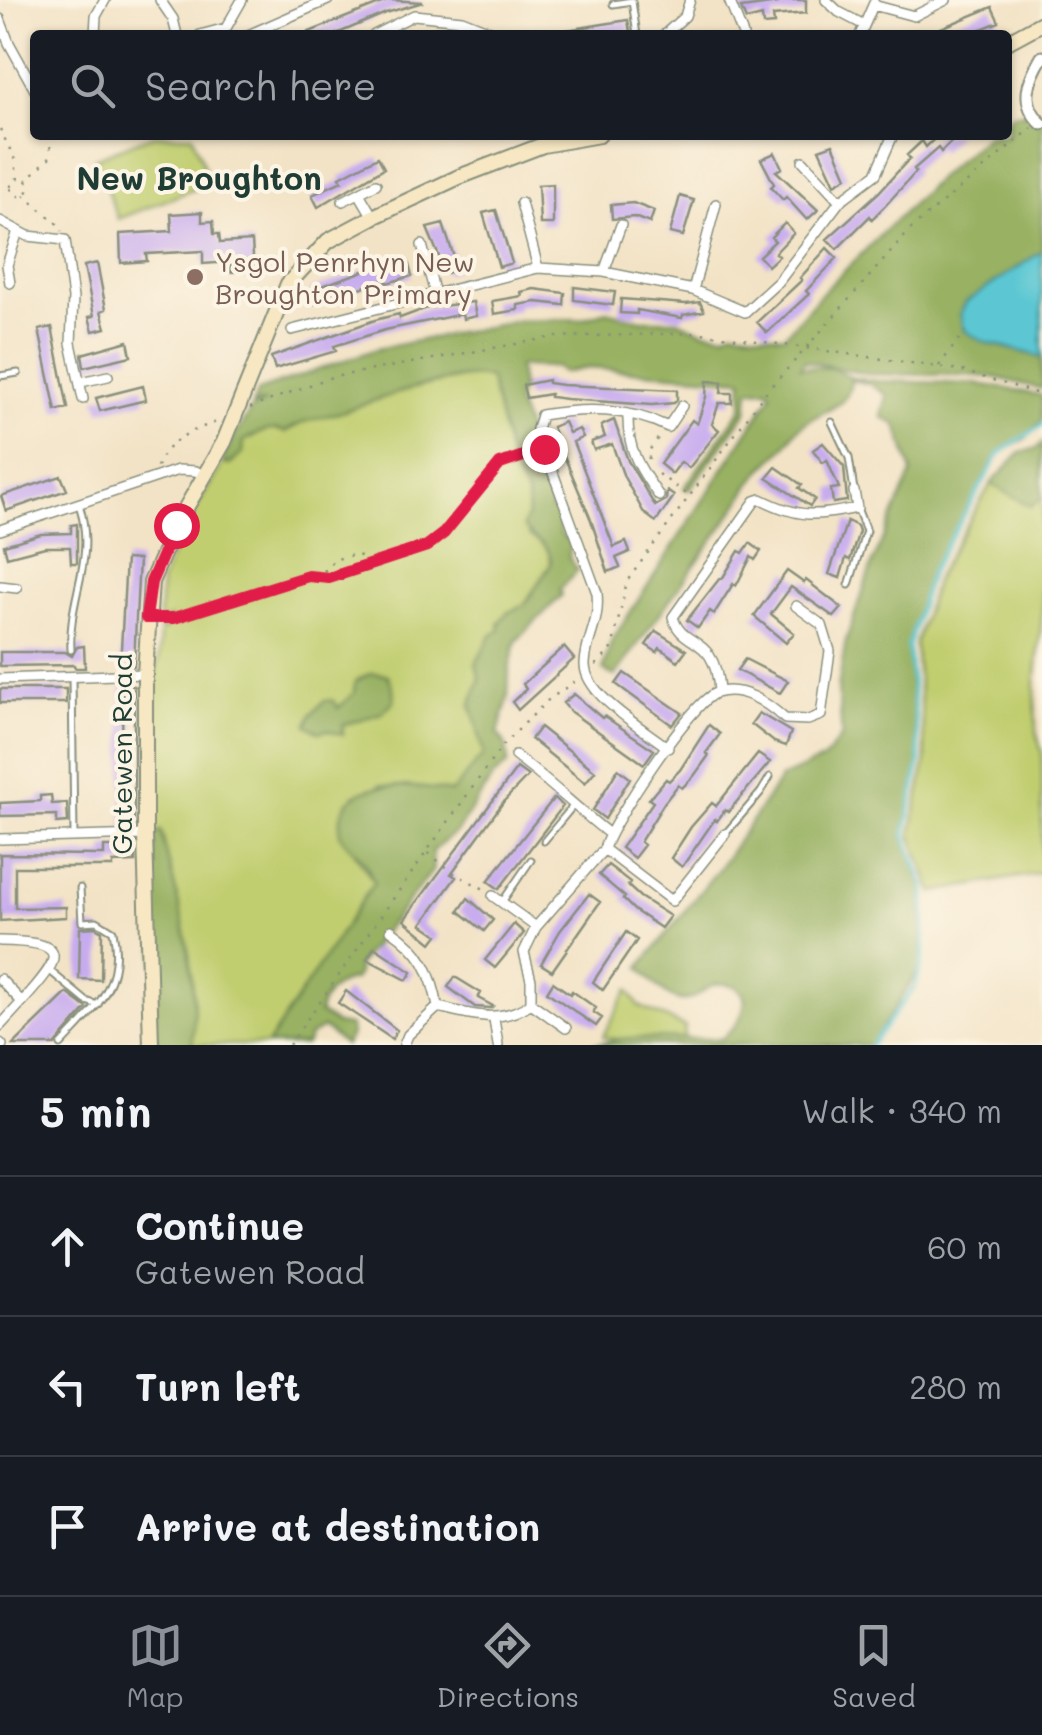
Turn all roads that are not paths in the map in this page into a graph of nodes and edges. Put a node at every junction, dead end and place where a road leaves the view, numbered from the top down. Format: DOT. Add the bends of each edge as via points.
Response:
graph roads {
  1 [pos="106,0"];
  2 [pos="160,0"];
  3 [pos="242,0"];
  4 [pos="328,0"];
  5 [pos="690,0"];
  6 [pos="729,0"];
  7 [pos="826,0"];
  8 [pos="946,0"];
  9 [pos="874,2"];
  10 [pos="613,4"];
  11 [pos="0,19"];
  12 [pos="1042,23"];
  13 [pos="226,28"];
  14 [pos="95,30"];
  15 [pos="175,30"];
  16 [pos="219,30"];
  17 [pos="232,30"];
  18 [pos="259,30"];
  19 [pos="385,30"];
  20 [pos="487,30"];
  21 [pos="636,30"];
  22 [pos="669,30"];
  23 [pos="742,30"];
  24 [pos="862,30"];
  25 [pos="1012,39"];
  26 [pos="1042,57"];
  27 [pos="30,81"];
  28 [pos="1038,125"];
  29 [pos="571,140"];
  30 [pos="891,140"];
  31 [pos="803,161"];
  32 [pos="376,184"];
  33 [pos="359,193"];
  34 [pos="343,201"];
  35 [pos="840,201"];
  36 [pos="521,202"];
  37 [pos="716,204"];
  38 [pos="373,217"];
  39 [pos="0,221"];
  40 [pos="621,225"];
  41 [pos="18,231"];
  42 [pos="422,245"];
  43 [pos="538,268"];
  44 [pos="604,272"];
  45 [pos="10,284"];
  46 [pos="693,290"];
  47 [pos="436,294"];
  48 [pos="292,330"];
  49 [pos="18,373"];
  50 [pos="0,376"];
  51 [pos="108,376"];
  52 [pos="81,382"];
  53 [pos="83,399"];
  54 [pos="682,406"];
  55 [pos="628,414"];
  56 [pos="832,422"];
  57 [pos="204,476"];
  58 [pos="854,491"];
  59 [pos="660,496"];
  60 [pos="79,504"];
  61 [pos="858,508"];
  62 [pos="0,530"];
  63 [pos="849,585"];
  64 [pos="0,587"];
  65 [pos="17,588"];
  66 [pos="796,606"];
  67 [pos="71,650"];
  68 [pos="145,674"];
  69 [pos="72,676"];
  70 [pos="0,679"];
  71 [pos="719,692"];
  72 [pos="668,748"];
  73 [pos="515,756"];
  74 [pos="770,776"];
  75 [pos="573,806"];
  76 [pos="608,833"];
  77 [pos="725,834"];
  78 [pos="145,835"];
  79 [pos="74,837"];
  80 [pos="0,839"];
  81 [pos="544,841"];
  82 [pos="604,849"];
  83 [pos="532,860"];
  84 [pos="80,888"];
  85 [pos="498,899"];
  86 [pos="536,927"];
  87 [pos="391,930"];
  88 [pos="0,941"];
  89 [pos="50,972"];
  90 [pos="0,979"];
  91 [pos="22,1002"];
  92 [pos="532,1003"];
  93 [pos="98,1005"];
  94 [pos="438,1007"];
  95 [pos="494,1019"];
  96 [pos="0,1026"];
  97 [pos="566,1028"];
  98 [pos="61,1045"];
  99 [pos="151,1045"];
  100 [pos="404,1045"];
  101 [pos="498,1045"];
  1 -- 14 [label="street"];
  2 -- 15 [label="street"];
  3 -- 13 [label="street"];
  4 -- 18 [label="street"];
  5 -- 22 [label="street"];
  6 -- 23 [label="street"];
  7 -- 24 [label="street"];
  8 -- 9 [label="street" via="914,16"];
  9 -- 24 [label="street"];
  10 -- 21 [label="lane" via="632,1"];
  11 -- 27 [label="street"];
  12 -- 25 [label="main road"];
  13 -- 16 [label="street"];
  13 -- 17 [label="street"];
  19 -- 20 [label="street" via="414,16 462,20"];
  26 -- 28 [label="street" via="1027,84"];
  29 -- 38 [label="main road, Gatewen Road" via="459,177"];
  30 -- 35 [label="street" via="876,174"];
  31 -- 35 [label="street"];
  32 -- 33 [label="street"];
  33 -- 34 [label="street"];
  33 -- 38 [label="street"];
  35 -- 46 [label="street" via="779,281 744,312"];
  36 -- 43 [label="street"];
  37 -- 46 [label="street"];
  38 -- 57 [label="main road, Gatewen Road" via="328,241 294,274"];
  39 -- 41 [label="street"];
  40 -- 44 [label="street"];
  41 -- 45 [label="street" via="6,265"];
  41 -- 52 [label="street" via="65,240 74,298 71,343"];
  42 -- 47 [label="street"];
  43 -- 44 [label="street"];
  43 -- 47 [label="street"];
  44 -- 46 [label="street"];
  47 -- 48 [label="street"];
  49 -- 50 [label="lane"];
  51 -- 52 [label="street"];
  52 -- 53 [label="street"];
  54 -- 55 [label="street" via="668,427"];
  55 -- 59 [label="street" via="631,453"];
  55 -- 72 [label="street" via="570,410 541,415 537,429 597,593 586,673 610,705"];
  56 -- 58 [label="lane" via="849,458"];
  57 -- 60 [label="street" via="188,469"];
  57 -- 68 [label="main road, Gatewen Road" via="151,582"];
  58 -- 61 [label="street"];
  60 -- 62 [label="street"];
  60 -- 67 [label="lane" via="87,543"];
  61 -- 63 [label="lane" via="866,532"];
  61 -- 71 [label="street" via="806,516 755,501 673,616 717,664"];
  64 -- 65 [label="street"];
  66 -- 71 [label="street" via="822,624 830,651 820,715 784,719 766,702"];
  68 -- 69 [label="street"];
  68 -- 78 [label="main road, Gatewen Road"];
  69 -- 70 [label="street"];
  69 -- 79 [label="lane"];
  71 -- 72 [label="street" via="708,696"];
  72 -- 76 [label="street"];
  73 -- 75 [label="street"];
  74 -- 77 [label="lane"];
  75 -- 76 [label="street"];
  75 -- 81 [label="lane"];
  76 -- 82 [label="street"];
  77 -- 82 [label="street" via="672,901"];
  78 -- 79 [label="street"];
  78 -- 99 [label="main road, Gatewen Road"];
  79 -- 80 [label="street"];
  82 -- 86 [label="street"];
  83 -- 85 [label="lane"];
  84 -- 93 [label="lane" via="82,922 109,926 114,937 112,984"];
  85 -- 86 [label="street"];
  86 -- 92 [label="street" via="524,952"];
  87 -- 94 [label="street" via="413,944"];
  88 -- 89 [label="street" via="43,943 54,960"];
  89 -- 91 [label="street"];
  89 -- 93 [label="lane"];
  90 -- 91 [label="street"];
  91 -- 96 [label="street"];
  92 -- 95 [label="street"];
  92 -- 97 [label="street"];
  93 -- 98 [label="lane"];
  94 -- 95 [label="street"];
  94 -- 100 [label="street"];
  95 -- 101 [label="street"];
}
